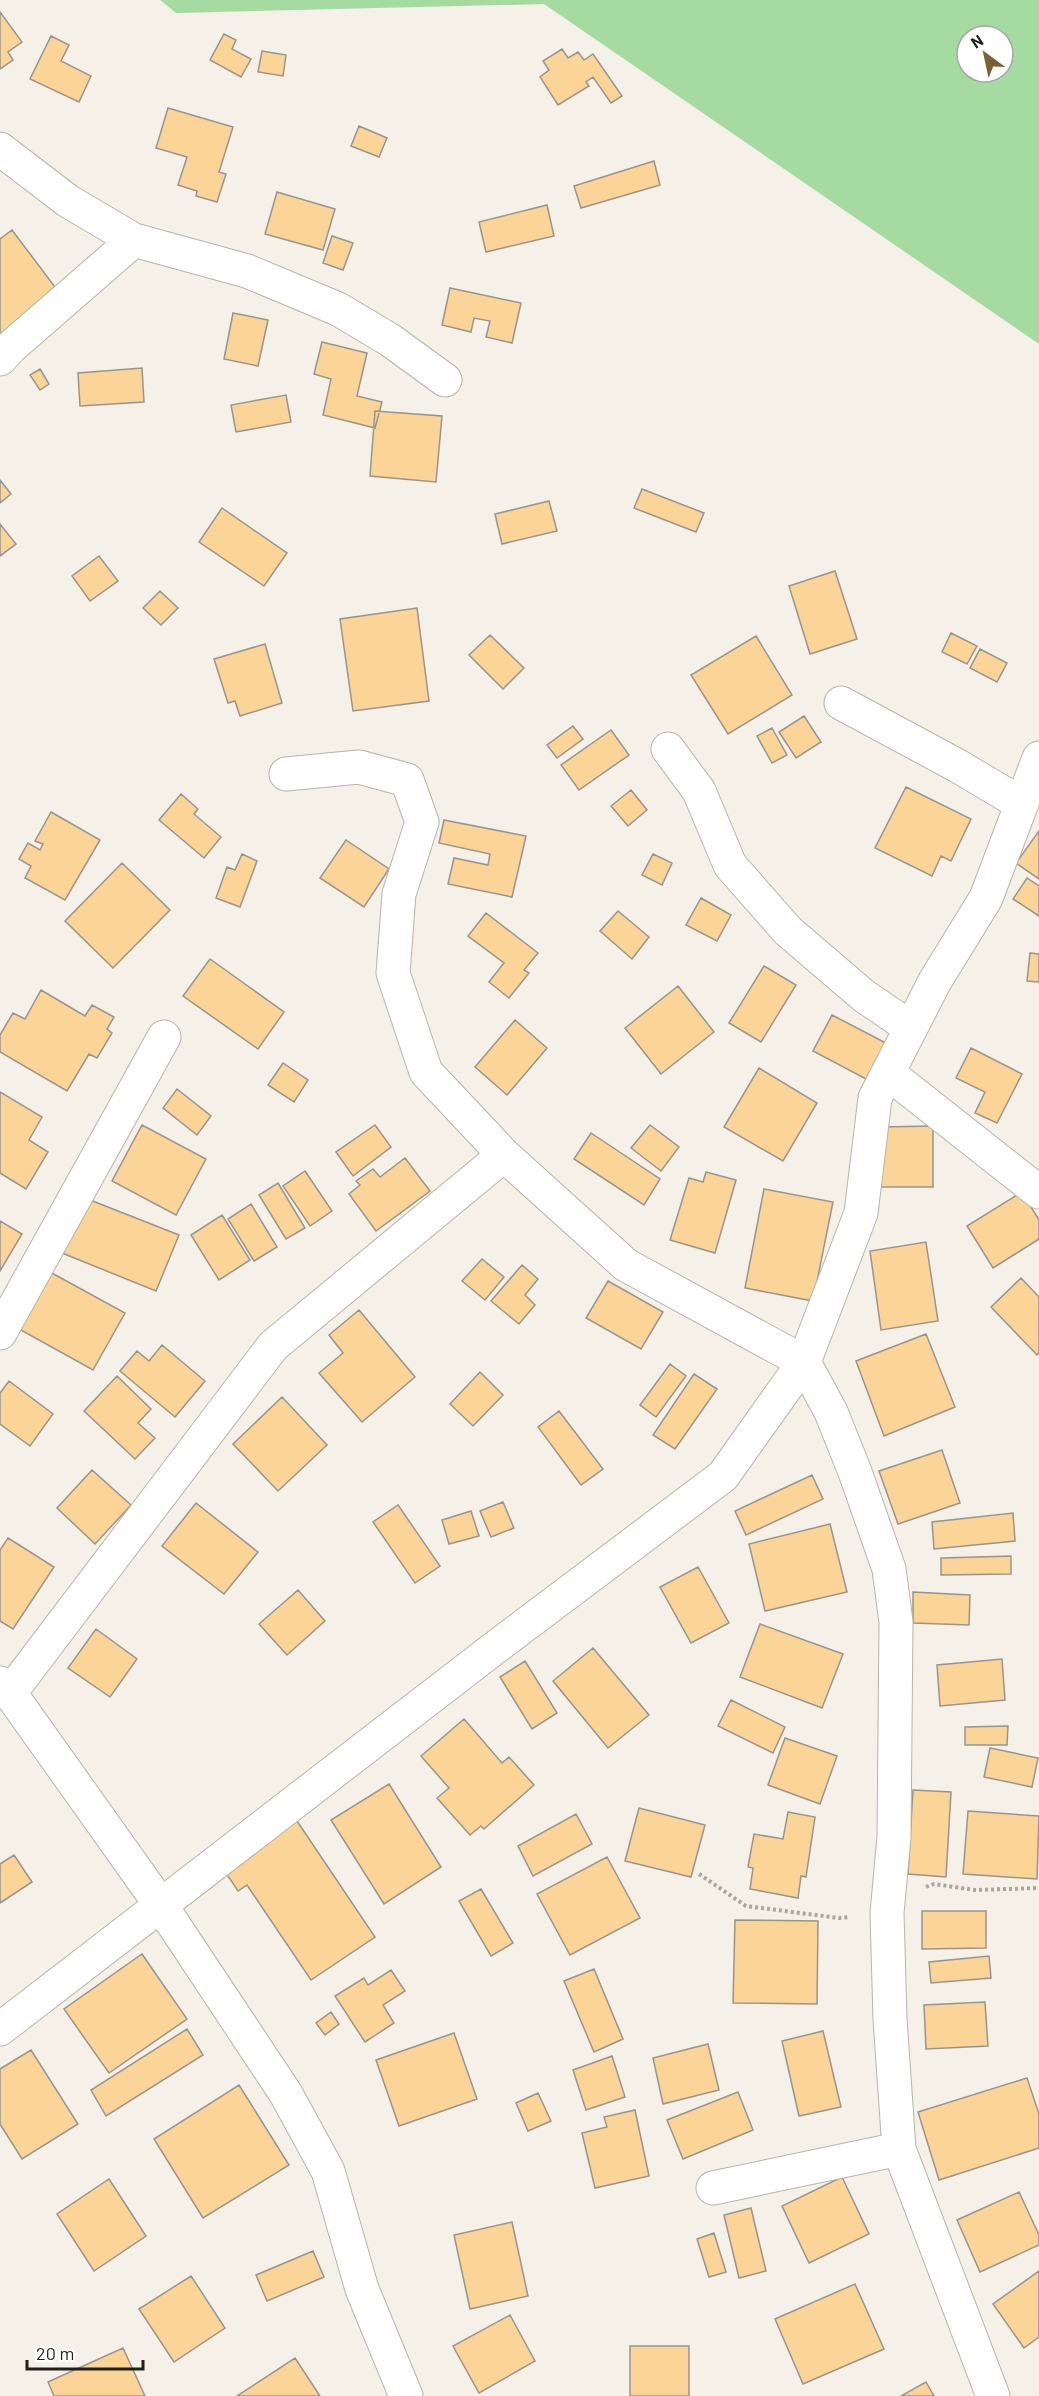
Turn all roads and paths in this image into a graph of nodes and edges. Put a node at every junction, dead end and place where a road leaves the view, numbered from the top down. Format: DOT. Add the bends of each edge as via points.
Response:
graph roads {
  1 [pos="0,149"];
  2 [pos="134,240"];
  3 [pos="0,359"];
  4 [pos="445,380"];
  5 [pos="841,703"];
  6 [pos="668,749"];
  7 [pos="1039,758"];
  8 [pos="286,774"];
  9 [pos="1020,804"];
  10 [pos="911,1028"];
  11 [pos="164,1037"];
  12 [pos="888,1073"];
  13 [pos="504,1155"];
  14 [pos="1039,1192"];
  15 [pos="0,1333"];
  16 [pos="804,1362"];
  17 [pos="5,1688"];
  18 [pos="160,1904"];
  19 [pos="0,2029"];
  20 [pos="899,2149"];
  21 [pos="712,2188"];
  22 [pos="406,2396"];
  23 [pos="993,2396"];
  1 -- 2 [label="street" via="68,201"];
  2 -- 3 [label="street"];
  2 -- 4 [label="street" via="247,271 338,309"];
  5 -- 9 [label="street"];
  6 -- 10 [label="street" via="699,791 730,865 788,931 864,996"];
  7 -- 9 [label="street"];
  8 -- 13 [label="street" via="359,766 407,780 422,822 399,894 393,973 426,1072"];
  9 -- 10 [label="street" via="986,897"];
  10 -- 12 [label="street"];
  11 -- 15 [label="street"];
  12 -- 14 [label="street"];
  12 -- 16 [label="street" via="875,1098 861,1213"];
  13 -- 16 [label="street" via="626,1265"];
  13 -- 17 [label="street" via="273,1346"];
  16 -- 18 [label="street" via="723,1476"];
  16 -- 20 [label="street" via="831,1412 855,1472 889,1569 896,1622 894,1837 887,1913"];
  17 -- 18 [label="street"];
  18 -- 19 [label="street"];
  18 -- 22 [label="street" via="286,2094 328,2171 362,2289"];
  20 -- 21 [label="street"];
  20 -- 23 [label="street"];
}
